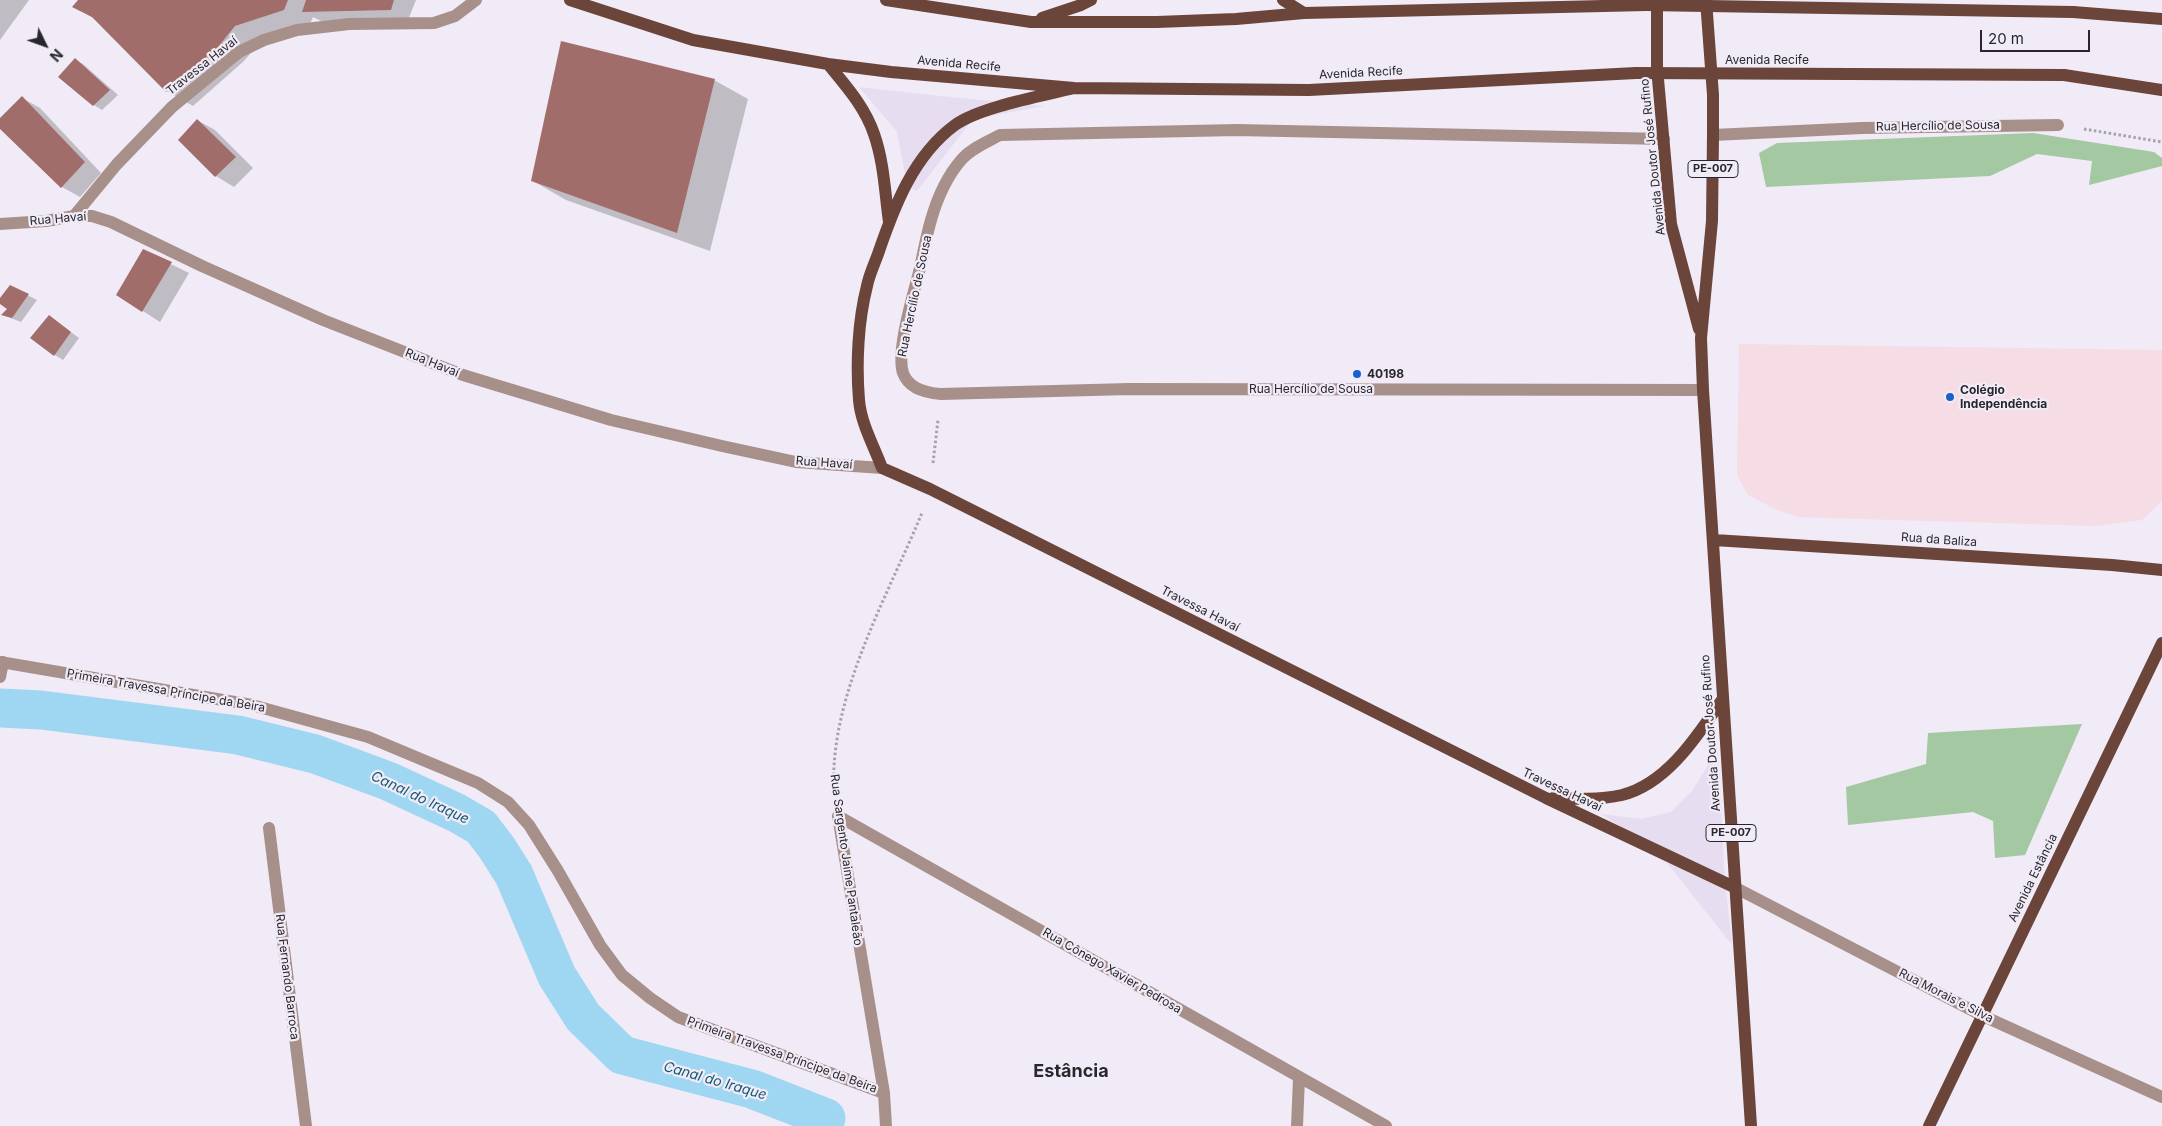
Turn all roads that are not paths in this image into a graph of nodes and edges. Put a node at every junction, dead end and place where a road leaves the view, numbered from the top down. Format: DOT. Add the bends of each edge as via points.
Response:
graph roads {
  1 [pos="476,0"];
  2 [pos="570,0"];
  3 [pos="886,0"];
  4 [pos="1091,0"];
  5 [pos="1283,0"];
  6 [pos="1657,0"];
  7 [pos="1706,0"];
  8 [pos="1310,13"];
  9 [pos="2162,19"];
  10 [pos="1031,22"];
  11 [pos="828,64"];
  12 [pos="1074,88"];
  13 [pos="2162,90"];
  14 [pos="2058,125"];
  15 [pos="1713,135"];
  16 [pos="1664,139"];
  17 [pos="74,216"];
  18 [pos="889,222"];
  19 [pos="0,224"];
  20 [pos="1701,338"];
  21 [pos="1703,390"];
  22 [pos="882,468"];
  23 [pos="1714,540"];
  24 [pos="2162,570"];
  25 [pos="2161,647"];
  26 [pos="2,662"];
  27 [pos="0,677"];
  28 [pos="1722,700"];
  29 [pos="1546,798"];
  30 [pos="838,816"];
  31 [pos="269,828"];
  32 [pos="1734,886"];
  33 [pos="1982,1015"];
  34 [pos="1299,1078"];
  35 [pos="884,1093"];
  36 [pos="2162,1097"];
  37 [pos="306,1126"];
  38 [pos="886,1126"];
  39 [pos="1297,1126"];
  40 [pos="1386,1126"];
  41 [pos="1751,1126"];
  42 [pos="1929,1126"];
  1 -- 17 [label="street, Travessa Havaí" via="455,16 434,23 348,24 296,30 239,52 172,107 117,164"];
  2 -- 11 [label="main road, Avenida Recife" via="693,40"];
  3 -- 10 [label="main road"];
  4 -- 10 [label="main road"];
  5 -- 8 [label="main road"];
  6 -- 16 [label="main road, Avenida Doutor José Rufino / PE-007" via="1657,68"];
  7 -- 15 [label="main road, Avenida Doutor José Rufino / PE-007"];
  8 -- 9 [label="main road, bridge" via="1646,5 2073,12"];
  8 -- 10 [label="main road" via="1236,19"];
  11 -- 12 [label="main road, Avenida Recife"];
  11 -- 18 [label="main road" via="854,97 874,135"];
  12 -- 13 [label="main road, Avenida Recife, bridge" via="1310,90 1636,72 2064,75"];
  12 -- 18 [label="main road" via="990,110 956,125 933,146 910,177"];
  14 -- 15 [label="street, Rua Hercílio de Sousa" via="1862,128"];
  15 -- 20 [label="main road, Avenida Doutor José Rufino / PE-007" via="1712,221"];
  16 -- 20 [label="main road, Avenida Doutor José Rufino / PE-007" via="1671,224"];
  16 -- 21 [label="street, Rua Hercílio de Sousa" via="1237,130 1000,135 962,159 946,182 931,220 907,325 902,364 904,375 916,388 925,393 941,394 1129,389"];
  17 -- 19 [label="street, Rua Havaí"];
  17 -- 22 [label="street, Rua Havaí" via="92,216 111,222 323,320 463,375 611,420 722,446 796,462"];
  18 -- 22 [label="main road" via="867,287 858,351 859,401 863,421"];
  20 -- 21 [label="main road, Avenida Doutor José Rufino / PE-007"];
  21 -- 23 [label="main road, Avenida Doutor José Rufino / PE-007"];
  22 -- 29 [label="main road, Travessa Havaí" via="930,489"];
  23 -- 24 [label="main road, Rua da Baliza"];
  23 -- 28 [label="main road, Avenida Doutor José Rufino / PE-007"];
  25 -- 33 [label="main road, Avenida Estância"];
  26 -- 27 [label="street"];
  26 -- 35 [label="street, Primeira Travessa Príncipe da Beira" via="252,705 368,737 478,782 508,802 529,825 600,945 622,975 650,998 687,1020"];
  28 -- 29 [label="main road" via="1676,762 1650,782 1623,795 1588,800"];
  28 -- 32 [label="main road, Avenida Doutor José Rufino / PE-007"];
  29 -- 32 [label="main road, Travessa Havaí"];
  30 -- 34 [label="street, Rua Cônego Xavier Pedrosa"];
  30 -- 35 [label="street, Rua Sargento Jaime Pantaleão"];
  31 -- 37 [label="street, Rua Fernando Barroca"];
  32 -- 33 [label="street, Rua Morais e Silva"];
  32 -- 41 [label="main road, Avenida Doutor José Rufino / PE-007"];
  33 -- 36 [label="street, Rua Morais e Silva"];
  33 -- 42 [label="main road, Avenida Estância"];
  34 -- 39 [label="street"];
  34 -- 40 [label="street, Rua Cônego Xavier Pedrosa"];
  35 -- 38 [label="street, Rua Sargento Jaime Pantaleão"];
}
